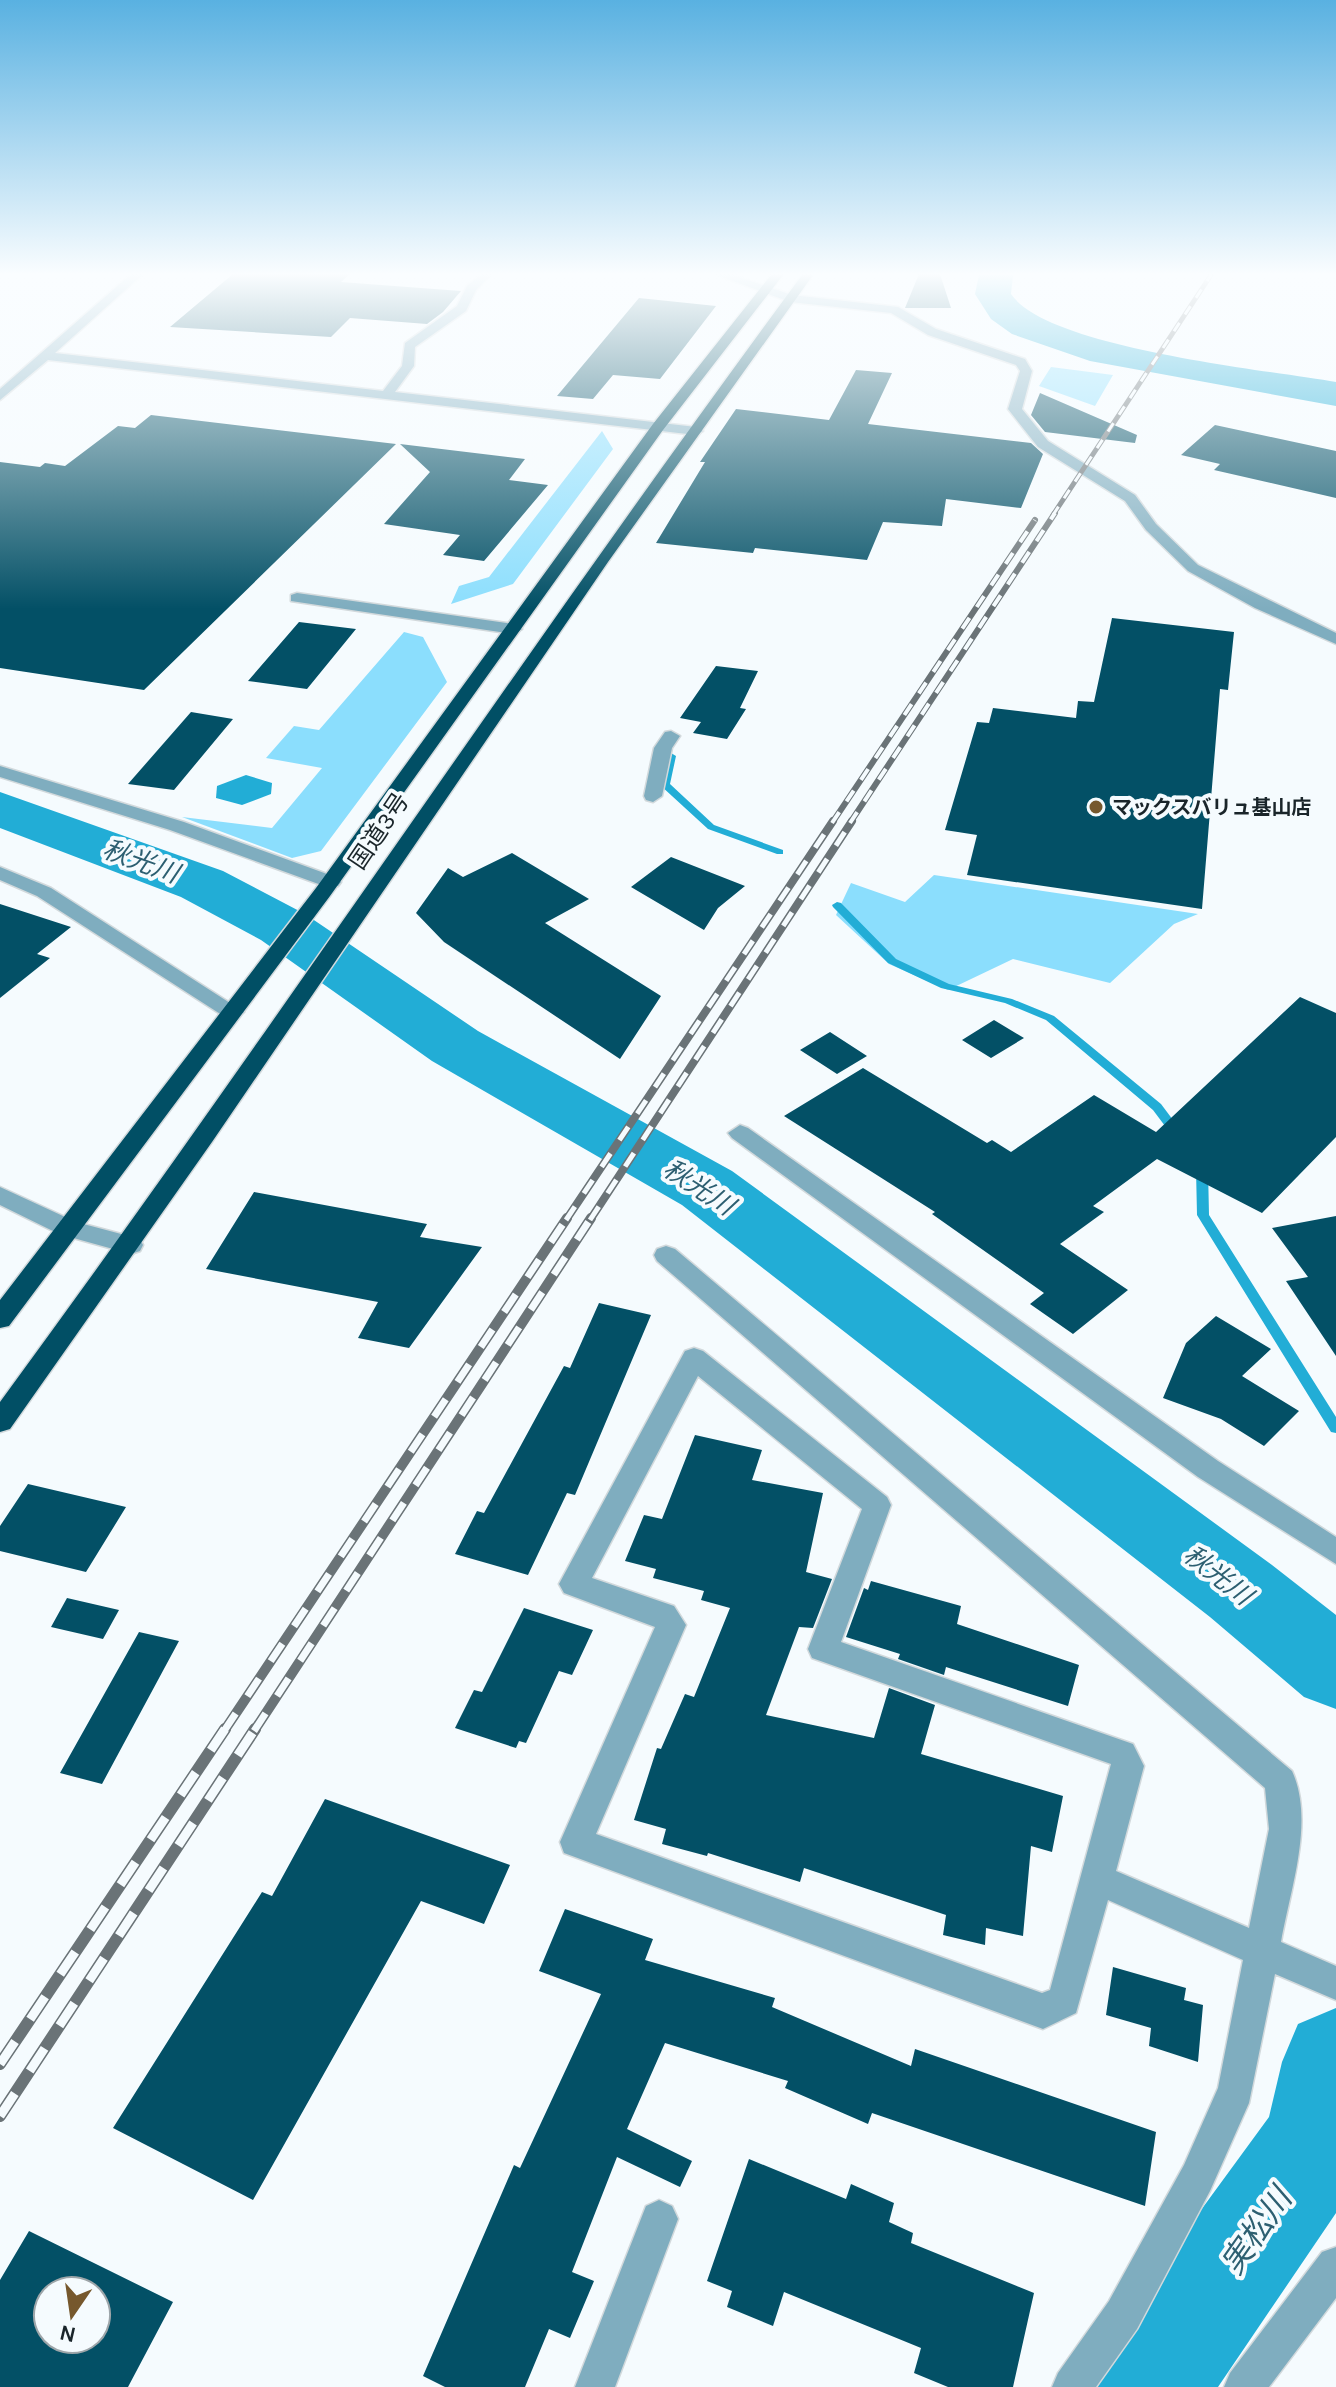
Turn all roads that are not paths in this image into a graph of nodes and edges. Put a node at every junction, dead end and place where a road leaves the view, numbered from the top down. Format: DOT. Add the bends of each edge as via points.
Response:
graph roads {
  1 [pos="319,386"];
  2 [pos="393,386"];
  3 [pos="689,386"];
  4 [pos="728,386"];
  5 [pos="1022,386"];
  6 [pos="387,394"];
  7 [pos="658,427"];
  8 [pos="696,431"];
  9 [pos="297,598"];
  10 [pos="514,629"];
  11 [pos="1336,639"];
  12 [pos="671,736"];
  13 [pos="0,771"];
  14 [pos="653,796"];
  15 [pos="0,873"];
  16 [pos="327,887"];
  17 [pos="237,1006"];
  18 [pos="740,1133"];
  19 [pos="0,1195"];
  20 [pos="68,1228"];
  21 [pos="131,1245"];
  22 [pos="666,1255"];
  23 [pos="0,1319"];
  24 [pos="0,1422"];
  25 [pos="1336,1552"];
  26 [pos="1097,1879"];
  27 [pos="1262,1951"];
  28 [pos="1336,1983"];
  29 [pos="659,2219"];
  30 [pos="1336,2266"];
  31 [pos="595,2387"];
  32 [pos="1072,2387"];
  33 [pos="1244,2387"];
  1 -- 6 [label="street"];
  2 -- 6 [label="street"];
  3 -- 7 [label="highway, 国道3号"];
  4 -- 8 [label="highway, 国道3号"];
  5 -- 11 [label="street" via="1015,409 1043,444 1130,498 1193,568"];
  6 -- 7 [label="street"];
  7 -- 8 [label="street"];
  7 -- 10 [label="highway, 国道3号"];
  8 -- 21 [label="highway, 国道3号" via="568,605"];
  9 -- 10 [label="street"];
  10 -- 16 [label="highway, 国道3号"];
  12 -- 14 [label="street" via="663,748"];
  13 -- 16 [label="street" via="164,822"];
  15 -- 17 [label="street" via="55,899"];
  16 -- 17 [label="highway, 国道3号"];
  17 -- 20 [label="highway, 国道3号"];
  18 -- 25 [label="street" via="1208,1469"];
  19 -- 20 [label="street"];
  20 -- 21 [label="street"];
  20 -- 23 [label="highway, 国道3号"];
  21 -- 24 [label="highway, 国道3号"];
  22 -- 27 [label="street" via="1281,1781 1285,1829"];
  26 -- 26 [label="street" via="1064,2001 1043,2011 576,1842 671,1625 663,1615 574,1584 694,1358 877,1505 823,1649 1122,1754 1128,1766"];
  26 -- 27 [label="street"];
  27 -- 28 [label="street"];
  27 -- 32 [label="street" via="1236,2090 1197,2178 1123,2315"];
  29 -- 31 [label="street"];
  30 -- 33 [label="street"];
}
